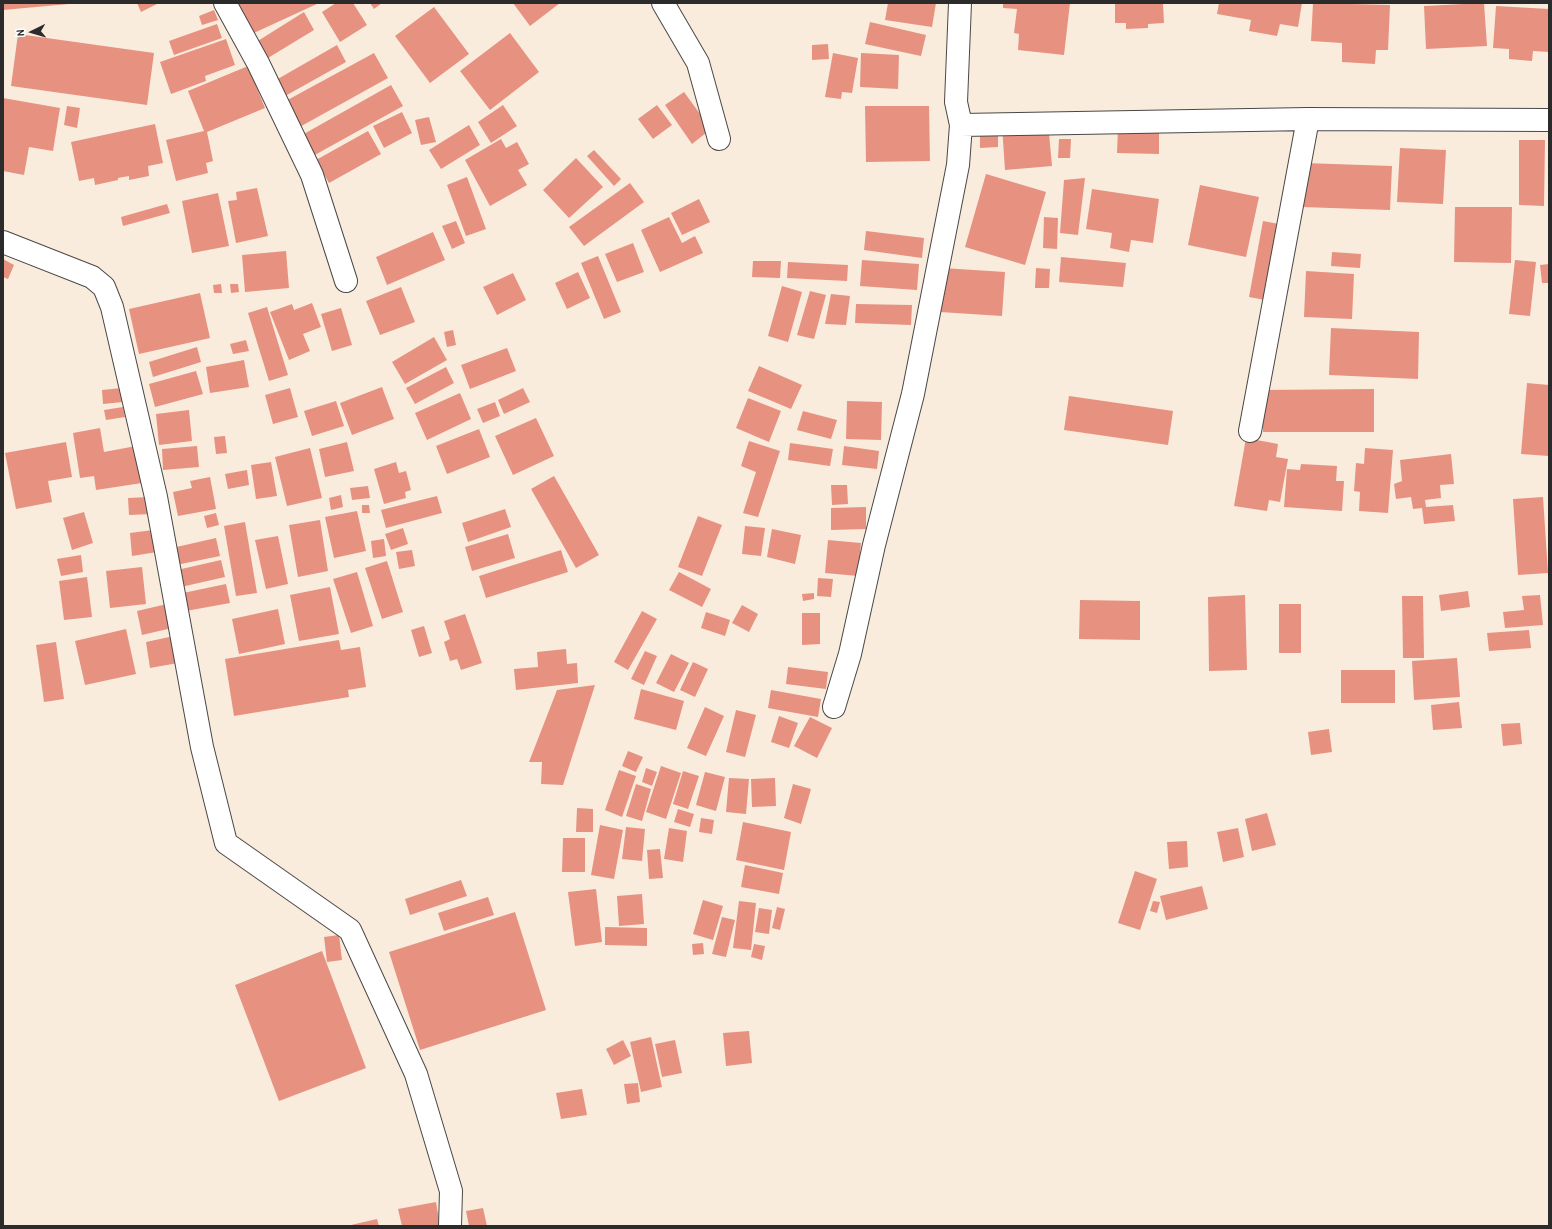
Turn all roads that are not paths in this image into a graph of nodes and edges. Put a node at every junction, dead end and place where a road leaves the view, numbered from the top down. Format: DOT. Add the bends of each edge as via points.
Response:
graph roads {
  1 [pos="225,3"];
  2 [pos="662,3"];
  3 [pos="960,3"];
  4 [pos="1308,119"];
  5 [pos="1549,120"];
  6 [pos="961,125"];
  7 [pos="719,139"];
  8 [pos="3,242"];
  9 [pos="346,280"];
  10 [pos="1250,431"];
  11 [pos="834,707"];
  12 [pos="450,1226"];
  1 -- 9 [label="street" via="258,63 312,175"];
  2 -- 7 [label="street" via="698,63"];
  3 -- 6 [label="street" via="956,102"];
  4 -- 5 [label="street"];
  4 -- 6 [label="street"];
  4 -- 10 [label="street"];
  6 -- 11 [label="street" via="958,165 913,394 874,545 850,654"];
  8 -- 12 [label="street" via="92,278 104,287 112,307 156,497 202,747 226,843 350,930 416,1074 451,1191"];
}
